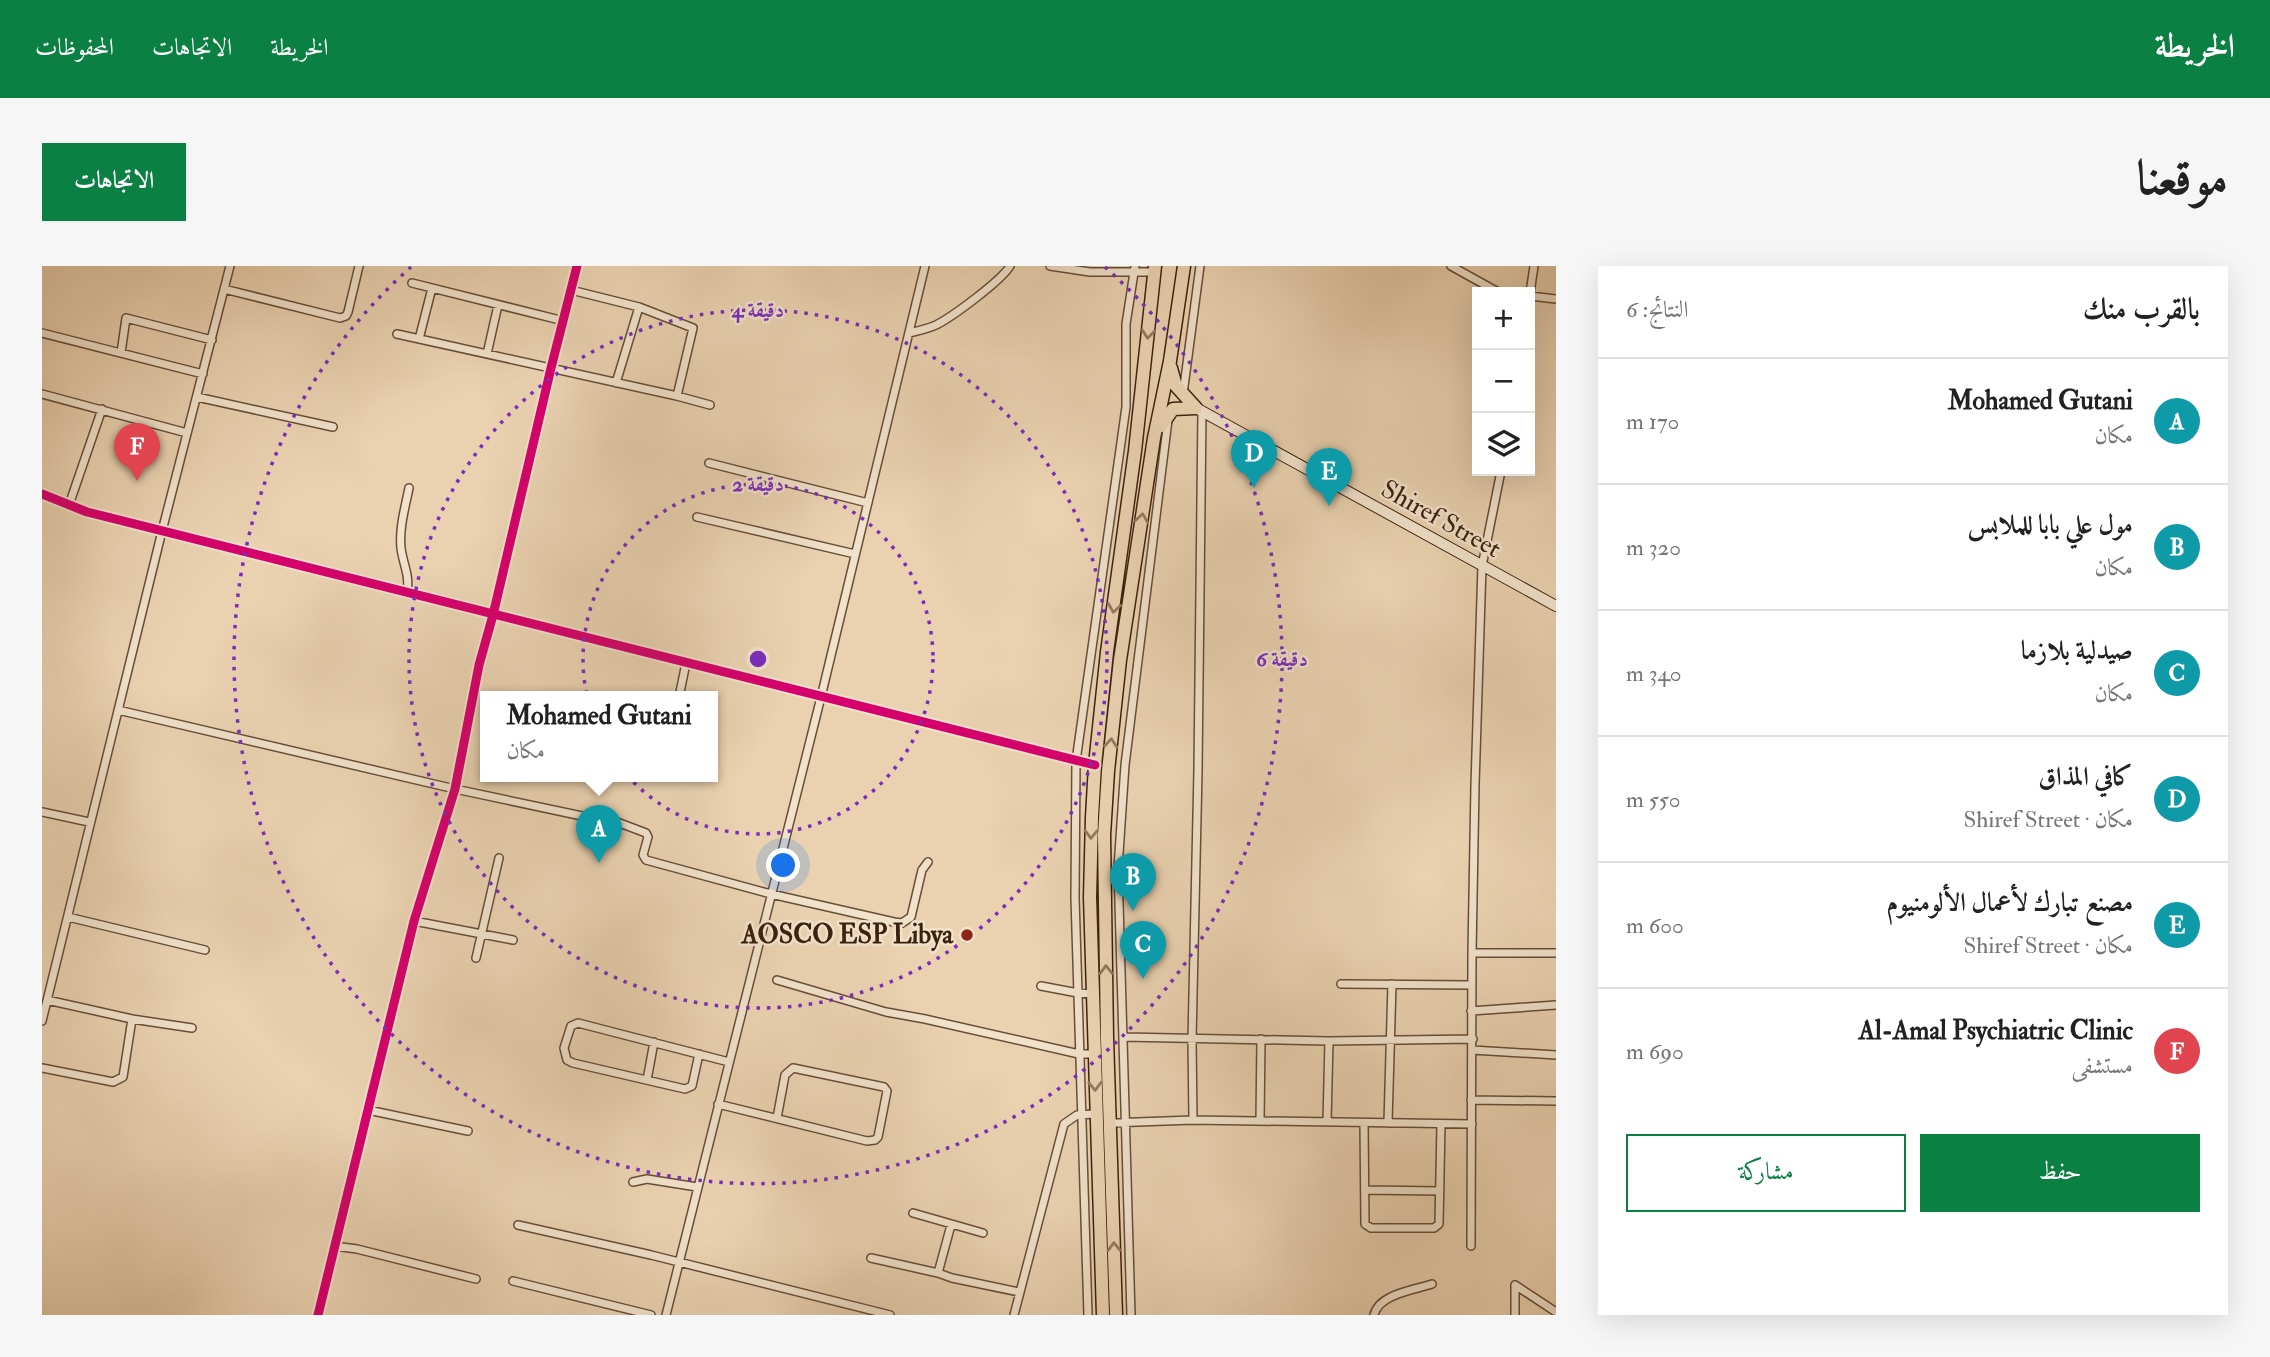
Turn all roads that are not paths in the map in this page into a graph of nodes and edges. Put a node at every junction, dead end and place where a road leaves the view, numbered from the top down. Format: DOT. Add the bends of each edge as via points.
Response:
graph roads {
  1 [pos="230,266"];
  2 [pos="359,266"];
  3 [pos="578,266"];
  4 [pos="925,266"];
  5 [pos="1010,266"];
  6 [pos="1050,266"];
  7 [pos="1184,266"];
  8 [pos="1200,266"];
  9 [pos="1451,266"];
  10 [pos="1534,266"];
  11 [pos="1135,269"];
  12 [pos="1154,269"];
  13 [pos="1466,270"];
  14 [pos="412,283"];
  15 [pos="1491,287"];
  16 [pos="1531,287"];
  17 [pos="432,288"];
  18 [pos="224,289"];
  19 [pos="571,290"];
  20 [pos="1535,296"];
  21 [pos="1556,299"];
  22 [pos="498,305"];
  23 [pos="639,307"];
  24 [pos="564,321"];
  25 [pos="42,333"];
  26 [pos="909,333"];
  27 [pos="397,334"];
  28 [pos="419,339"];
  29 [pos="212,340"];
  30 [pos="121,353"];
  31 [pos="487,354"];
  32 [pos="1170,361"];
  33 [pos="551,368"];
  34 [pos="203,374"];
  35 [pos="616,383"];
  36 [pos="42,394"];
  37 [pos="1183,395"];
  38 [pos="677,396"];
  39 [pos="197,397"];
  40 [pos="710,405"];
  41 [pos="102,409"];
  42 [pos="1199,410"];
  43 [pos="1168,412"];
  44 [pos="333,427"];
  45 [pos="187,433"];
  46 [pos="1154,438"];
  47 [pos="709,463"];
  48 [pos="1500,476"];
  49 [pos="409,488"];
  50 [pos="42,494"];
  51 [pos="868,503"];
  52 [pos="69,505"];
  53 [pos="697,517"];
  54 [pos="162,531"];
  55 [pos="855,554"];
  56 [pos="1482,566"];
  57 [pos="407,592"];
  58 [pos="1556,606"];
  59 [pos="493,615"];
  60 [pos="686,663"];
  61 [pos="680,691"];
  62 [pos="821,696"];
  63 [pos="118,710"];
  64 [pos="1076,761"];
  65 [pos="1095,765"];
  66 [pos="455,789"];
  67 [pos="42,812"];
  68 [pos="89,822"];
  69 [pos="499,859"];
  70 [pos="928,862"];
  71 [pos="771,894"];
  72 [pos="1090,897"];
  73 [pos="1075,898"];
  74 [pos="68,917"];
  75 [pos="414,921"];
  76 [pos="481,934"];
  77 [pos="513,940"];
  78 [pos="1076,940"];
  79 [pos="1091,940"];
  80 [pos="205,950"];
  81 [pos="1472,953"];
  82 [pos="1556,953"];
  83 [pos="476,958"];
  84 [pos="777,980"];
  85 [pos="1341,984"];
  86 [pos="1392,984"];
  87 [pos="1471,985"];
  88 [pos="1041,986"];
  89 [pos="1077,993"];
  90 [pos="1093,994"];
  91 [pos="1107,999"];
  92 [pos="1123,999"];
  93 [pos="47,1000"];
  94 [pos="1556,1005"];
  95 [pos="1471,1010"];
  96 [pos="132,1019"];
  97 [pos="42,1021"];
  98 [pos="192,1028"];
  99 [pos="1124,1037"];
  100 [pos="1390,1039"];
  101 [pos="1472,1039"];
  102 [pos="1192,1040"];
  103 [pos="1261,1040"];
  104 [pos="1329,1041"];
  105 [pos="654,1042"];
  106 [pos="1472,1050"];
  107 [pos="699,1054"];
  108 [pos="1079,1054"];
  109 [pos="1094,1054"];
  110 [pos="1556,1055"];
  111 [pos="729,1062"];
  112 [pos="42,1068"];
  113 [pos="647,1080"];
  114 [pos="1471,1100"];
  115 [pos="1556,1101"];
  116 [pos="718,1104"];
  117 [pos="368,1111"];
  118 [pos="1081,1114"];
  119 [pos="1095,1114"];
  120 [pos="777,1118"];
  121 [pos="1193,1121"];
  122 [pos="1260,1121"];
  123 [pos="1327,1122"];
  124 [pos="1110,1123"];
  125 [pos="1126,1123"];
  126 [pos="1364,1123"];
  127 [pos="1388,1123"];
  128 [pos="1441,1124"];
  129 [pos="1472,1124"];
  130 [pos="468,1131"];
  131 [pos="633,1182"];
  132 [pos="697,1187"];
  133 [pos="1365,1190"];
  134 [pos="1440,1191"];
  135 [pos="913,1213"];
  136 [pos="519,1225"];
  137 [pos="951,1225"];
  138 [pos="983,1233"];
  139 [pos="334,1246"];
  140 [pos="1471,1246"];
  141 [pos="871,1258"];
  142 [pos="678,1262"];
  143 [pos="938,1273"];
  144 [pos="476,1279"];
  145 [pos="513,1281"];
  146 [pos="1432,1284"];
  147 [pos="1019,1292"];
  148 [pos="1556,1311"];
  149 [pos="318,1315"];
  150 [pos="651,1315"];
  151 [pos="666,1315"];
  152 [pos="890,1315"];
  153 [pos="1014,1315"];
  154 [pos="1088,1315"];
  155 [pos="1102,1315"];
  156 [pos="1116,1315"];
  157 [pos="1131,1315"];
  158 [pos="1374,1315"];
  159 [pos="1515,1315"];
  1 -- 18 [label="street"];
  2 -- 18 [label="street" via="348,312 340,318"];
  3 -- 19 [label="street"];
  4 -- 26 [label="street"];
  5 -- 26 [label="street" via="995,283 938,324"];
  6 -- 11 [label="street" via="1090,272"];
  7 -- 32 [label="highway"];
  8 -- 37 [label="street"];
  9 -- 13 [label="street"];
  10 -- 16 [label="street"];
  11 -- 12 [label="street"];
  11 -- 64 [label="street" via="1126,324 1126,407"];
  12 -- 65 [label="highway, one-way"];
  13 -- 15 [label="street"];
  14 -- 17 [label="street"];
  17 -- 22 [label="street"];
  17 -- 28 [label="street"];
  18 -- 29 [label="street"];
  19 -- 23 [label="street"];
  19 -- 24 [label="street"];
  20 -- 21 [label="street"];
  22 -- 24 [label="street"];
  22 -- 31 [label="street"];
  23 -- 35 [label="street"];
  23 -- 38 [label="street" via="693,328"];
  24 -- 33 [label="street"];
  25 -- 30 [label="street"];
  26 -- 51 [label="street"];
  27 -- 28 [label="street"];
  28 -- 31 [label="street"];
  29 -- 30 [label="street" via="126,318"];
  29 -- 34 [label="street"];
  30 -- 34 [label="street"];
  31 -- 33 [label="street"];
  32 -- 37 [label="highway"];
  32 -- 46 [label="highway"];
  33 -- 35 [label="street"];
  33 -- 59 [label="street"];
  34 -- 39 [label="street"];
  35 -- 38 [label="street"];
  36 -- 41 [label="street"];
  37 -- 42 [label="highway"];
  38 -- 40 [label="street"];
  39 -- 44 [label="street"];
  39 -- 45 [label="street"];
  41 -- 45 [label="street"];
  41 -- 52 [label="street"];
  42 -- 43 [label="highway"];
  42 -- 56 [label="main road, Shiref Street"];
  42 -- 102 [label="street"];
  43 -- 46 [label="highway"];
  43 -- 92 [label="street" via="1121,814 1118,868"];
  45 -- 54 [label="street"];
  91 -- 46 [label="highway, one-way" via="1103,866 1108,771"];
  47 -- 51 [label="street"];
  48 -- 56 [label="street"];
  49 -- 57 [label="street" via="401,545"];
  50 -- 52 [label="street"];
  51 -- 55 [label="street"];
  52 -- 54 [label="street"];
  53 -- 55 [label="street"];
  54 -- 57 [label="street"];
  54 -- 63 [label="street"];
  55 -- 62 [label="street"];
  56 -- 58 [label="main road, Shiref Street"];
  56 -- 81 [label="street"];
  57 -- 59 [label="street"];
  59 -- 60 [label="street"];
  59 -- 66 [label="street"];
  60 -- 61 [label="street"];
  60 -- 62 [label="street"];
  62 -- 64 [label="street"];
  62 -- 71 [label="street"];
  63 -- 66 [label="street"];
  63 -- 68 [label="street"];
  64 -- 65 [label="street"];
  64 -- 73 [label="street"];
  65 -- 72 [label="highway, one-way"];
  66 -- 71 [label="street" via="609,819 646,833 646,860"];
  66 -- 75 [label="street"];
  67 -- 68 [label="street"];
  68 -- 74 [label="street"];
  69 -- 76 [label="street"];
  70 -- 71 [label="street" via="911,917 902,923"];
  71 -- 111 [label="street"];
  72 -- 73 [label="street"];
  72 -- 79 [label="highway"];
  73 -- 78 [label="street"];
  74 -- 80 [label="street"];
  74 -- 93 [label="street"];
  75 -- 76 [label="street"];
  75 -- 117 [label="street"];
  76 -- 77 [label="street"];
  76 -- 83 [label="street"];
  78 -- 79 [label="street"];
  78 -- 89 [label="street"];
  79 -- 90 [label="highway"];
  81 -- 82 [label="street"];
  81 -- 87 [label="street"];
  84 -- 108 [label="street" via="886,1012"];
  85 -- 86 [label="street"];
  86 -- 87 [label="street"];
  86 -- 100 [label="street"];
  87 -- 95 [label="street"];
  88 -- 89 [label="street"];
  89 -- 90 [label="street"];
  89 -- 108 [label="street"];
  90 -- 109 [label="highway"];
  91 -- 92 [label="street"];
  91 -- 124 [label="highway"];
  92 -- 99 [label="street"];
  93 -- 96 [label="street"];
  93 -- 97 [label="street"];
  94 -- 95 [label="street"];
  95 -- 101 [label="street"];
  96 -- 98 [label="street"];
  96 -- 112 [label="street" via="119,1081"];
  99 -- 102 [label="street"];
  99 -- 125 [label="street"];
  100 -- 101 [label="street"];
  100 -- 104 [label="street"];
  100 -- 127 [label="street"];
  101 -- 106 [label="street"];
  102 -- 103 [label="street"];
  102 -- 121 [label="street"];
  103 -- 104 [label="street"];
  103 -- 122 [label="street"];
  104 -- 123 [label="street"];
  105 -- 107 [label="street"];
  105 -- 113 [label="street"];
  105 -- 113 [label="street" via="575,1023 564,1048 567,1060 573,1063"];
  106 -- 110 [label="street"];
  106 -- 114 [label="street"];
  107 -- 111 [label="street"];
  107 -- 113 [label="street" via="689,1088"];
  108 -- 109 [label="street"];
  108 -- 118 [label="street"];
  109 -- 119 [label="highway, one-way"];
  111 -- 116 [label="street"];
  114 -- 115 [label="street"];
  114 -- 129 [label="street"];
  116 -- 120 [label="street"];
  116 -- 132 [label="street"];
  117 -- 130 [label="street"];
  117 -- 139 [label="street"];
  118 -- 119 [label="street"];
  118 -- 147 [label="street" via="1064,1124"];
  118 -- 154 [label="street"];
  119 -- 155 [label="highway"];
  120 -- 120 [label="street" via="875,1140 887,1091 793,1068 785,1075"];
  121 -- 122 [label="street"];
  121 -- 125 [label="street"];
  122 -- 123 [label="street"];
  123 -- 126 [label="street"];
  124 -- 125 [label="street"];
  156 -- 124 [label="highway, one-way"];
  125 -- 157 [label="street"];
  126 -- 127 [label="street"];
  126 -- 133 [label="street"];
  127 -- 128 [label="street"];
  128 -- 129 [label="street"];
  128 -- 134 [label="street"];
  129 -- 140 [label="street"];
  131 -- 132 [label="street" via="647,1179"];
  132 -- 142 [label="street"];
  133 -- 134 [label="street"];
  133 -- 134 [label="street" via="1365,1224 1371,1228 1437,1227"];
  135 -- 137 [label="street"];
  136 -- 142 [label="street"];
  137 -- 138 [label="street"];
  137 -- 143 [label="street"];
  139 -- 144 [label="street"];
  139 -- 149 [label="street"];
  141 -- 143 [label="street"];
  142 -- 151 [label="street"];
  142 -- 152 [label="street"];
  143 -- 147 [label="street"];
  145 -- 150 [label="street"];
  146 -- 158 [label="street" via="1380,1303"];
  147 -- 153 [label="street"];
  148 -- 159 [label="street" via="1515,1285"];
}
